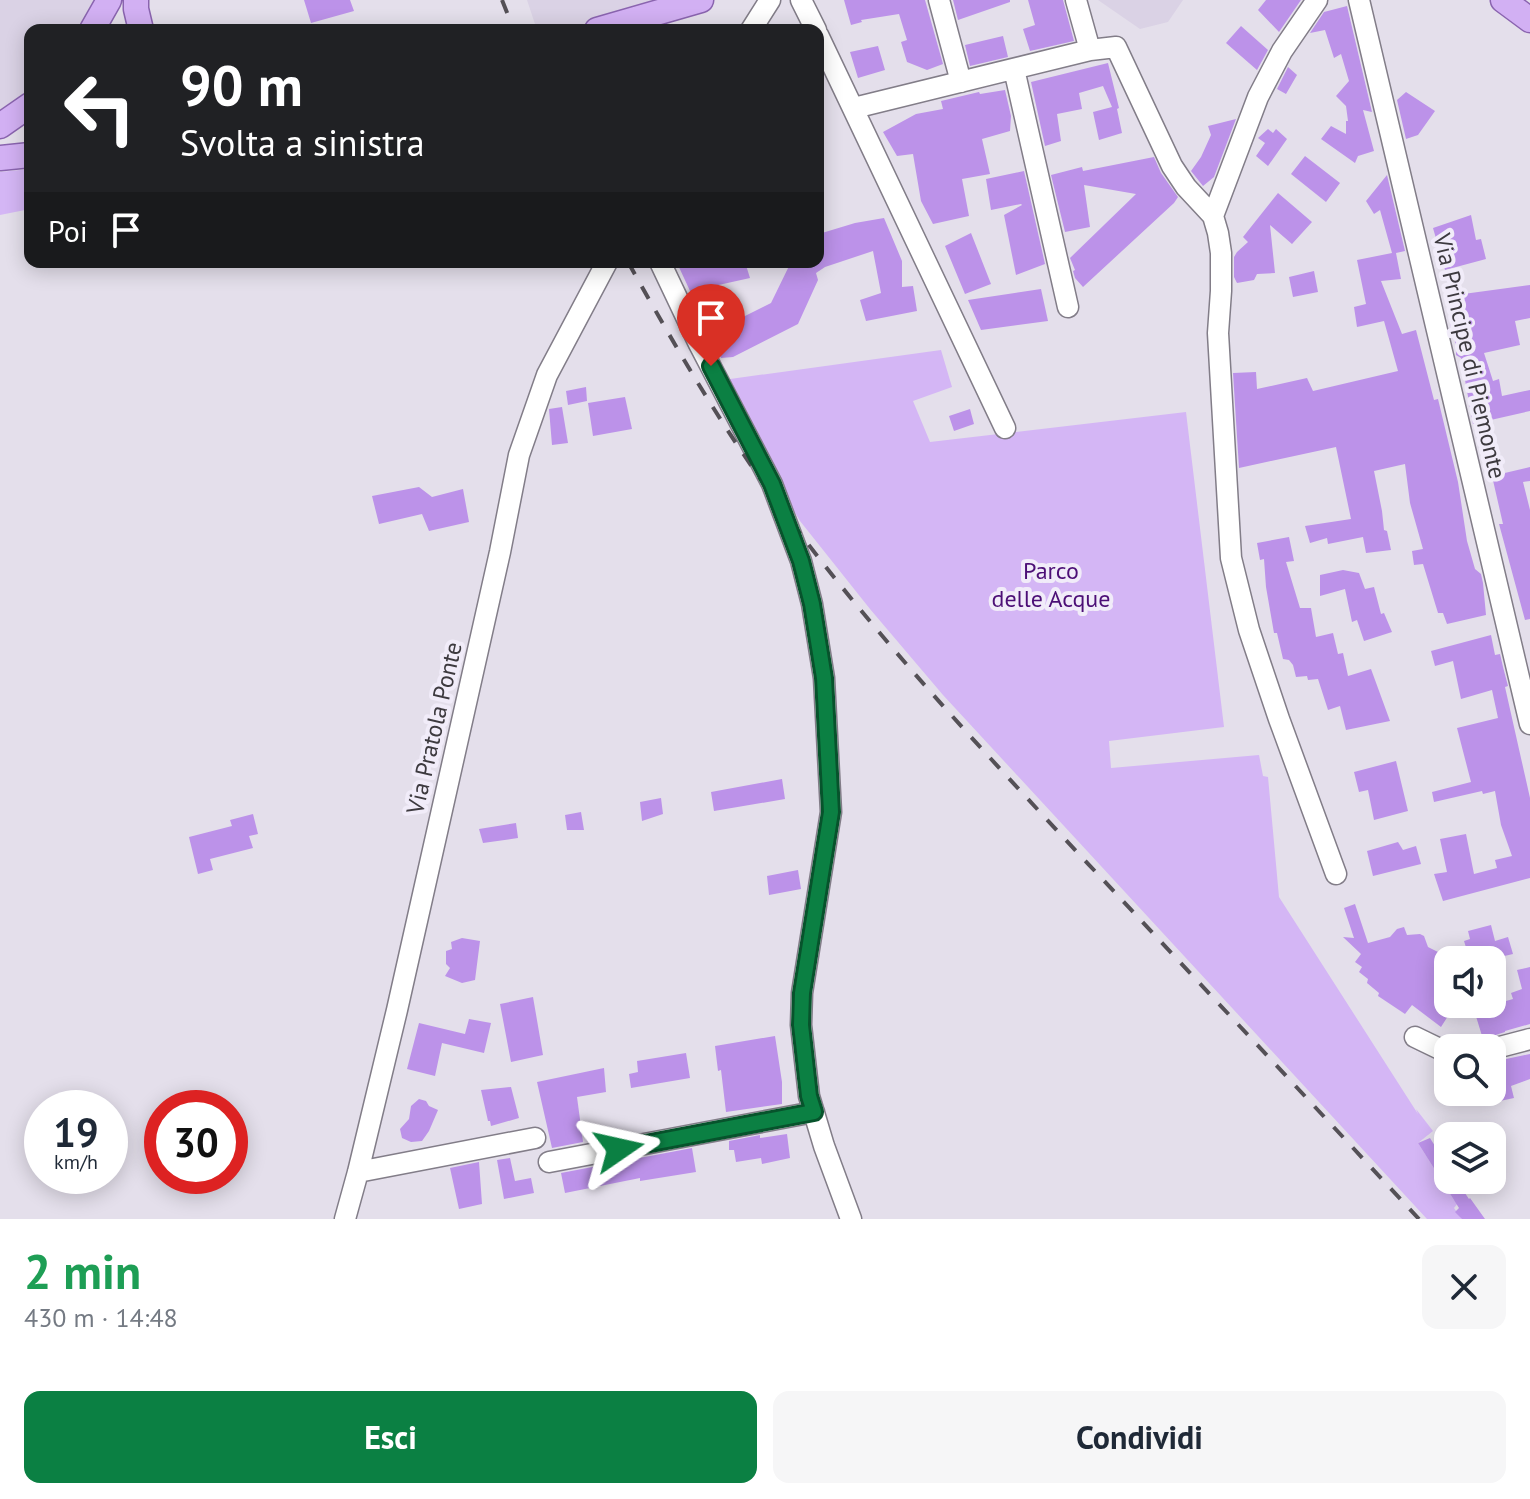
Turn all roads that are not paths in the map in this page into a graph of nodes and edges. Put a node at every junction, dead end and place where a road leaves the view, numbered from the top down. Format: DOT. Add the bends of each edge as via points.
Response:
graph roads {
  1 [pos="109,0"];
  2 [pos="136,0"];
  3 [pos="701,0"];
  4 [pos="770,0"];
  5 [pos="801,0"];
  6 [pos="939,0"];
  7 [pos="1076,0"];
  8 [pos="1317,0"];
  9 [pos="1359,0"];
  10 [pos="1503,0"];
  11 [pos="1530,20"];
  12 [pos="95,24"];
  13 [pos="140,24"];
  14 [pos="618,24"];
  15 [pos="755,24"];
  16 [pos="813,24"];
  17 [pos="824,46"];
  18 [pos="1090,50"];
  19 [pos="1014,69"];
  20 [pos="961,82"];
  21 [pos="854,108"];
  22 [pos="24,109"];
  23 [pos="0,126"];
  24 [pos="24,156"];
  25 [pos="0,158"];
  26 [pos="1213,216"];
  27 [pos="604,268"];
  28 [pos="663,268"];
  29 [pos="1068,307"];
  30 [pos="1005,428"];
  31 [pos="1530,724"];
  32 [pos="1336,874"];
  33 [pos="1415,1037"];
  34 [pos="1530,1039"];
  35 [pos="1506,1045"];
  36 [pos="1434,1046"];
  37 [pos="814,1112"];
  38 [pos="535,1138"];
  39 [pos="549,1162"];
  40 [pos="358,1172"];
  41 [pos="345,1219"];
  42 [pos="851,1219"];
  1 -- 12 [label="main road"];
  2 -- 13 [label="main road"];
  3 -- 14 [label="main road"];
  4 -- 15 [label="street"];
  5 -- 16 [label="street"];
  6 -- 20 [label="street"];
  7 -- 18 [label="street"];
  8 -- 26 [label="street" via="1258,97"];
  9 -- 31 [label="street, Via Principe di Piemonte"];
  10 -- 11 [label="main road"];
  17 -- 21 [label="street"];
  18 -- 19 [label="street"];
  18 -- 26 [label="street" via="1116,47 1172,166"];
  19 -- 20 [label="street"];
  19 -- 29 [label="street"];
  20 -- 21 [label="street"];
  21 -- 30 [label="street"];
  22 -- 23 [label="main road"];
  24 -- 25 [label="main road"];
  26 -- 32 [label="street" via="1221,253 1218,333 1231,558 1266,682"];
  27 -- 40 [label="street, Via Pratola Ponte" via="547,375 519,455"];
  28 -- 37 [label="street" via="772,484 812,604 824,678 831,812 802,993"];
  33 -- 36 [label="street"];
  34 -- 35 [label="street"];
  37 -- 39 [label="street"];
  37 -- 42 [label="street"];
  38 -- 40 [label="street"];
  40 -- 41 [label="street, Via Pratola Ponte"];
}
